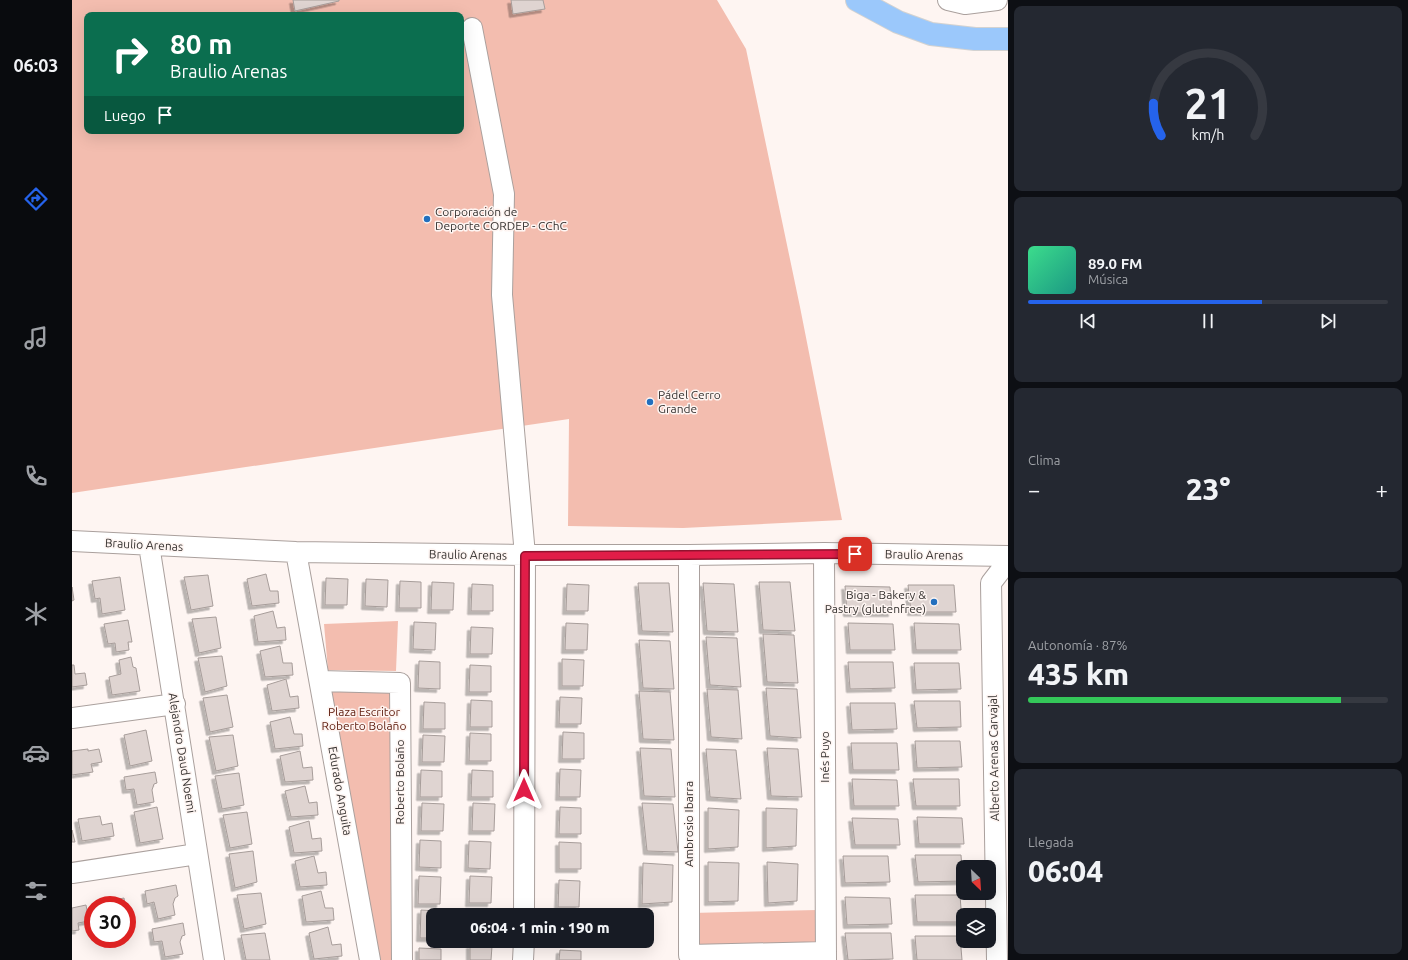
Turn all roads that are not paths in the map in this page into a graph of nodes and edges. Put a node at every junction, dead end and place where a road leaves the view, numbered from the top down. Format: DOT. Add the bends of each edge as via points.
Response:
graph roads {
  1 [pos="857,0"];
  2 [pos="997,0"];
  3 [pos="958,1"];
  4 [pos="472,28"];
  5 [pos="1008,39"];
  6 [pos="72,541"];
  7 [pos="149,545"];
  8 [pos="296,552"];
  9 [pos="824,553"];
  10 [pos="689,555"];
  11 [pos="525,556"];
  12 [pos="1008,556"];
  13 [pos="1008,562"];
  14 [pos="320,681"];
  15 [pos="175,704"];
  16 [pos="72,718"];
  17 [pos="197,854"];
  18 [pos="72,874"];
  19 [pos="524,908"];
  20 [pos="524,948"];
  21 [pos="826,956"];
  22 [pos="214,960"];
  23 [pos="370,960"];
  24 [pos="402,960"];
  25 [pos="524,960"];
  26 [pos="998,960"];
  1 -- 5 [label="main road" via="898,22 931,34 975,39"];
  2 -- 3 [label="street"];
  4 -- 11 [label="street" via="504,194 502,295"];
  6 -- 7 [label="street, Braulio Arenas"];
  7 -- 8 [label="street, Braulio Arenas"];
  7 -- 15 [label="street, Alejandro Daud Noemi"];
  8 -- 11 [label="street, Braulio Arenas"];
  8 -- 14 [label="street, Edurado Anguita"];
  9 -- 10 [label="street, Braulio Arenas"];
  9 -- 12 [label="street, Braulio Arenas"];
  9 -- 21 [label="street, Inés Puyo"];
  10 -- 11 [label="street, Braulio Arenas"];
  10 -- 21 [label="street, Ambrosio Ibarra" via="689,955"];
  11 -- 19 [label="street"];
  13 -- 26 [label="street, Alberto Arenas Carvajal" via="991,583"];
  14 -- 23 [label="street, Edurado Anguita"];
  14 -- 24 [label="street, Roberto Bolaño" via="400,683"];
  15 -- 16 [label="street"];
  15 -- 17 [label="street, Alejandro Daud Noemi"];
  17 -- 18 [label="street"];
  17 -- 22 [label="street, Alejandro Daud Noemi"];
  20 -- 25 [label="street"];
}
